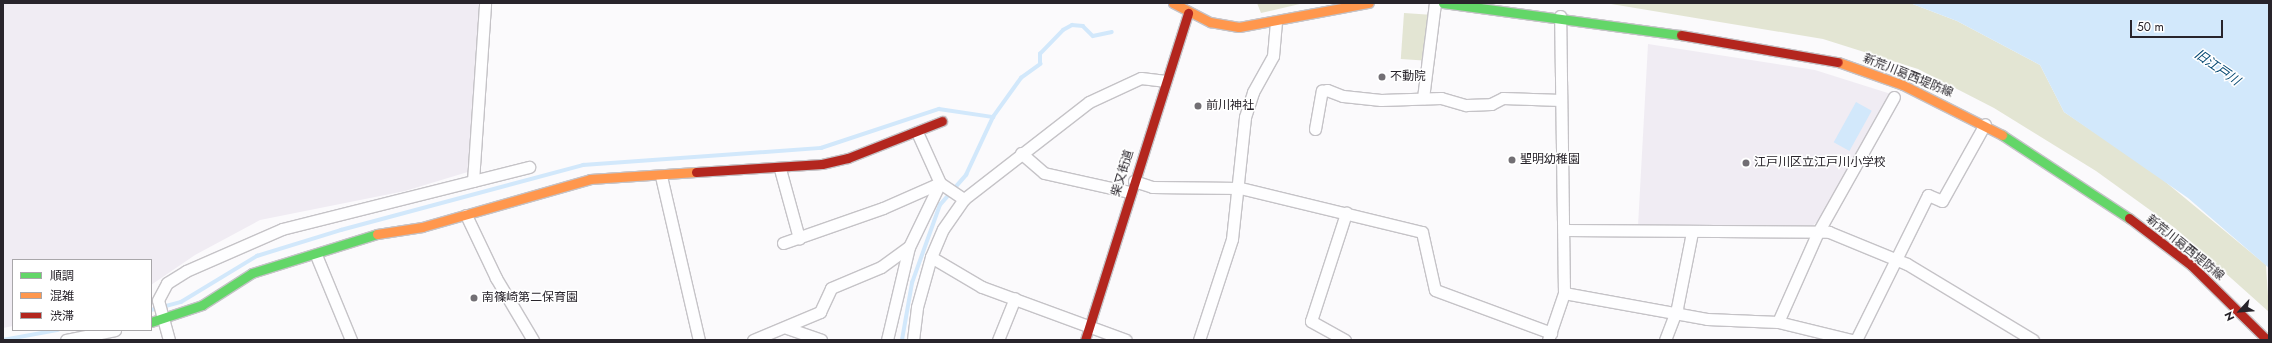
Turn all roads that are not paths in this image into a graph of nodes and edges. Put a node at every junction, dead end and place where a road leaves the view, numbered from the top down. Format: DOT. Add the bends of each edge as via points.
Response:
graph roads {
  1 [pos="485,3"];
  2 [pos="1173,3"];
  3 [pos="1369,3"];
  4 [pos="1435,3"];
  5 [pos="1443,3"];
  6 [pos="1188,13"];
  7 [pos="1560,16"];
  8 [pos="1276,23"];
  9 [pos="1164,81"];
  10 [pos="1894,96"];
  11 [pos="1423,98"];
  12 [pos="1561,100"];
  13 [pos="942,121"];
  14 [pos="1985,124"];
  15 [pos="1315,129"];
  16 [pos="917,132"];
  17 [pos="1021,153"];
  18 [pos="529,167"];
  19 [pos="780,170"];
  20 [pos="661,176"];
  21 [pos="473,181"];
  22 [pos="1134,181"];
  23 [pos="940,183"];
  24 [pos="1240,188"];
  25 [pos="1130,192"];
  26 [pos="964,199"];
  27 [pos="1346,213"];
  28 [pos="466,215"];
  29 [pos="1565,230"];
  30 [pos="1692,232"];
  31 [pos="1817,234"];
  32 [pos="799,238"];
  33 [pos="784,243"];
  34 [pos="909,247"];
  35 [pos="316,255"];
  36 [pos="931,257"];
  37 [pos="1894,258"];
  38 [pos="1564,293"];
  39 [pos="1015,298"];
  40 [pos="1673,314"];
  41 [pos="156,321"];
  42 [pos="1778,322"];
  43 [pos="1089,326"];
  44 [pos="787,328"];
  45 [pos="110,331"];
  46 [pos="1549,337"];
  47 [pos="66,340"];
  48 [pos="169,340"];
  49 [pos="351,340"];
  50 [pos="533,340"];
  51 [pos="699,340"];
  52 [pos="753,340"];
  53 [pos="821,340"];
  54 [pos="887,340"];
  55 [pos="913,340"];
  56 [pos="998,340"];
  57 [pos="1085,340"];
  58 [pos="1126,340"];
  59 [pos="1199,340"];
  60 [pos="1345,340"];
  61 [pos="1665,340"];
  62 [pos="1852,340"];
  63 [pos="1856,340"];
  64 [pos="2033,340"];
  65 [pos="2267,340"];
  1 -- 21 [label="street"];
  2 -- 6 [label="main road"];
  3 -- 8 [label="main road"];
  4 -- 11 [label="street"];
  5 -- 7 [label="main road, 新荒川葛西堤防線"];
  6 -- 8 [label="main road" via="1210,22 1240,28"];
  6 -- 9 [label="main road, 柴又街道"];
  7 -- 12 [label="street"];
  7 -- 14 [label="main road, 新荒川葛西堤防線" via="1832,60 1903,85"];
  8 -- 24 [label="street" via="1273,56 1254,92 1245,117"];
  9 -- 17 [label="street" via="1141,78 1089,102"];
  9 -- 22 [label="main road, 柴又街道"];
  10 -- 31 [label="street"];
  11 -- 12 [label="street" via="1466,105 1491,104 1503,98"];
  11 -- 15 [label="street" via="1381,100 1322,91"];
  12 -- 29 [label="street"];
  13 -- 16 [label="main road"];
  14 -- 37 [label="street" via="1942,201 1928,195"];
  14 -- 65 [label="main road, 新荒川葛西堤防線" via="2154,236 2191,265"];
  16 -- 19 [label="main road" via="848,158"];
  16 -- 23 [label="street"];
  17 -- 25 [label="street" via="1044,173"];
  17 -- 26 [label="street"];
  18 -- 21 [label="street"];
  19 -- 20 [label="main road"];
  19 -- 32 [label="street"];
  20 -- 28 [label="main road" via="590,179 531,193"];
  20 -- 51 [label="street"];
  21 -- 41 [label="street" via="354,208 282,229 230,250 167,283 158,300"];
  22 -- 24 [label="street" via="1152,187"];
  22 -- 25 [label="main road, 柴又街道"];
  23 -- 26 [label="street"];
  23 -- 32 [label="street" via="890,206"];
  23 -- 34 [label="street"];
  24 -- 27 [label="street"];
  24 -- 59 [label="street" via="1232,239"];
  25 -- 43 [label="main road, 柴又街道"];
  26 -- 36 [label="street" via="944,229"];
  27 -- 46 [label="street" via="1422,232 1435,290"];
  27 -- 60 [label="street" via="1311,321"];
  28 -- 35 [label="main road" via="422,227 373,235"];
  28 -- 50 [label="street" via="496,278"];
  29 -- 30 [label="street"];
  29 -- 38 [label="street"];
  30 -- 31 [label="street"];
  30 -- 40 [label="street"];
  31 -- 37 [label="street" via="1829,232"];
  31 -- 42 [label="street"];
  32 -- 33 [label="street"];
  34 -- 44 [label="street" via="880,267 831,288 820,312"];
  34 -- 54 [label="street"];
  35 -- 41 [label="main road" via="252,273 202,305"];
  35 -- 49 [label="street"];
  36 -- 39 [label="street" via="982,287"];
  36 -- 55 [label="street" via="917,307"];
  37 -- 63 [label="street"];
  37 -- 64 [label="street"];
  38 -- 40 [label="street"];
  38 -- 46 [label="street"];
  39 -- 43 [label="street"];
  39 -- 56 [label="street"];
  40 -- 42 [label="street"];
  40 -- 61 [label="street"];
  41 -- 48 [label="street"];
  42 -- 62 [label="street"];
  43 -- 57 [label="main road, 柴又街道"];
  43 -- 58 [label="street"];
  44 -- 52 [label="street"];
  44 -- 53 [label="street"];
  45 -- 47 [label="street"];
}
